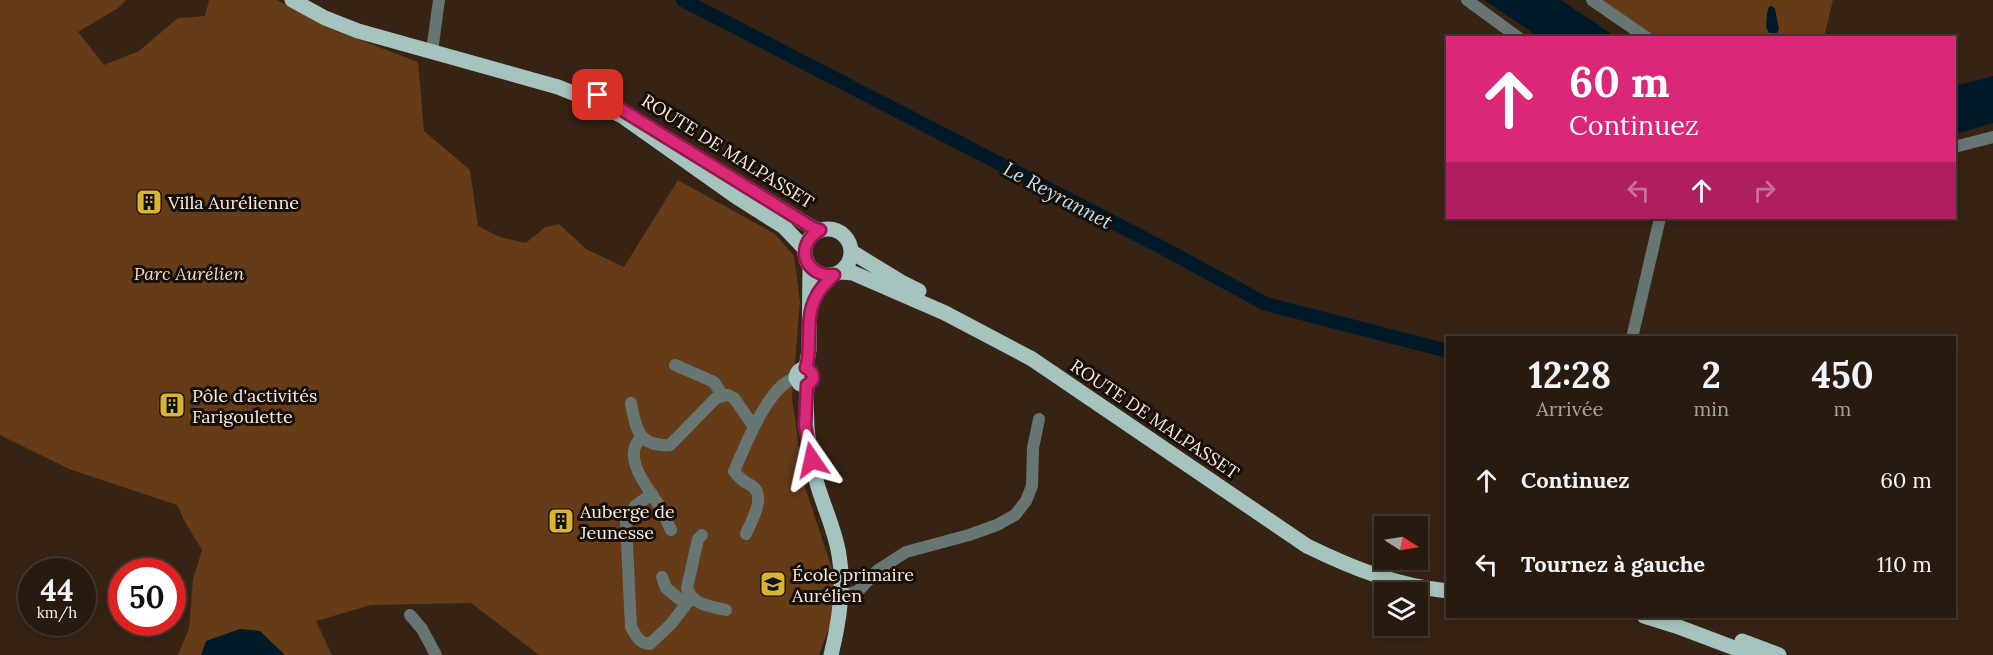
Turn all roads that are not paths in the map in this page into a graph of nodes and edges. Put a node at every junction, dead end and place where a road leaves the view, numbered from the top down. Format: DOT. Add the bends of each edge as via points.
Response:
graph roads {
  1 [pos="292,0"];
  2 [pos="309,0"];
  3 [pos="439,0"];
  4 [pos="1467,0"];
  5 [pos="1592,0"];
  6 [pos="1516,36"];
  7 [pos="1644,36"];
  8 [pos="433,44"];
  9 [pos="1993,137"];
  10 [pos="1956,146"];
  11 [pos="1660,219"];
  12 [pos="820,230"];
  13 [pos="805,249"];
  14 [pos="852,252"];
  15 [pos="810,267"];
  16 [pos="838,274"];
  17 [pos="810,313"];
  18 [pos="1632,336"];
  19 [pos="675,365"];
  20 [pos="803,377"];
  21 [pos="722,395"];
  22 [pos="631,403"];
  23 [pos="1039,419"];
  24 [pos="754,427"];
  25 [pos="641,438"];
  26 [pos="652,494"];
  27 [pos="670,530"];
  28 [pos="746,534"];
  29 [pos="702,535"];
  30 [pos="662,577"];
  31 [pos="1446,583"];
  32 [pos="1446,591"];
  33 [pos="841,596"];
  34 [pos="688,601"];
  35 [pos="726,610"];
  36 [pos="410,615"];
  37 [pos="1650,618"];
  38 [pos="1681,618"];
  39 [pos="1745,654"];
  40 [pos="436,655"];
  41 [pos="831,655"];
  42 [pos="1779,655"];
  1 -- 13 [label="main road, ROUTE DE MALPASSET" via="358,31 583,97 622,116 784,227"];
  2 -- 8 [label="main road, ROUTE DE MALPASSET" via="368,26"];
  3 -- 8 [label="street"];
  4 -- 6 [label="street"];
  5 -- 7 [label="street"];
  8 -- 12 [label="main road, ROUTE DE MALPASSET" via="585,89"];
  9 -- 10 [label="street"];
  11 -- 18 [label="street"];
  12 -- 13 [label="main road" via="808,240"];
  12 -- 14 [label="main road" via="840,231"];
  13 -- 15 [label="main road"];
  14 -- 16 [label="main road" via="851,260"];
  14 -- 31 [label="main road, ROUTE DE MALPASSET" via="1034,351 1311,539 1387,572"];
  15 -- 16 [label="main road" via="825,276"];
  15 -- 17 [label="main road"];
  16 -- 17 [label="main road" via="822,287"];
  16 -- 32 [label="main road, ROUTE DE MALPASSET" via="853,273 945,313 1032,359 1307,546 1385,579"];
  17 -- 20 [label="main road" via="809,350"];
  19 -- 21 [label="street" via="714,382"];
  20 -- 24 [label="street" via="789,379 779,387"];
  20 -- 33 [label="main road" via="807,440 840,557"];
  21 -- 24 [label="street" via="734,398"];
  21 -- 25 [label="street" via="670,445"];
  22 -- 25 [label="street"];
  23 -- 33 [label="street" via="1032,486 1015,515 969,535 906,552 878,570 858,591"];
  24 -- 28 [label="street" via="734,471 758,494"];
  25 -- 26 [label="street" via="634,457 641,479"];
  26 -- 27 [label="street"];
  26 -- 34 [label="street" via="635,506 626,524 631,627 638,639 650,644"];
  29 -- 34 [label="street" via="687,588"];
  30 -- 34 [label="street" via="666,588"];
  33 -- 41 [label="main road"];
  34 -- 35 [label="street"];
  36 -- 40 [label="street"];
  37 -- 39 [label="main road"];
  38 -- 42 [label="main road"];
}
